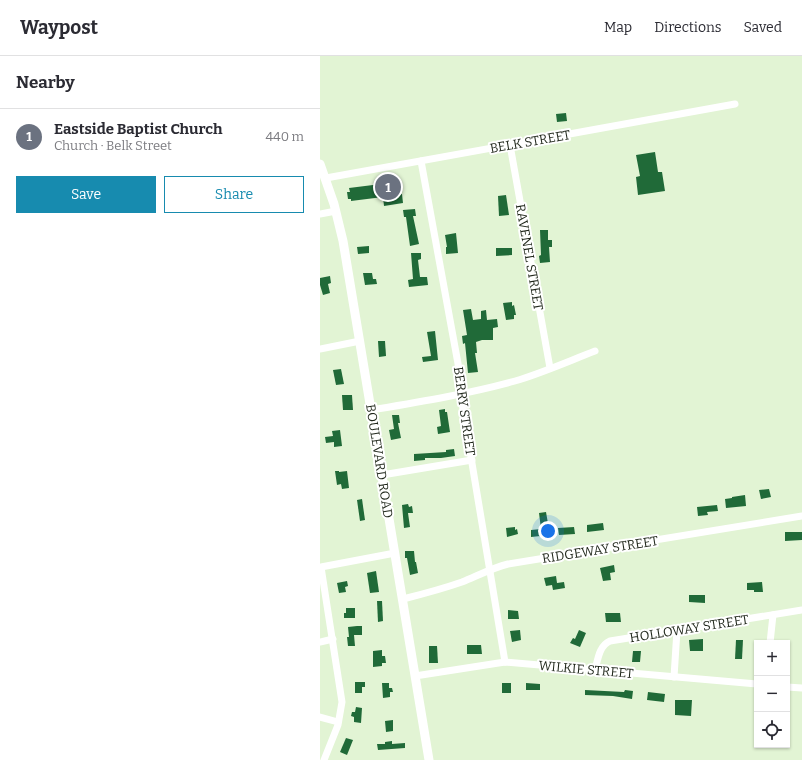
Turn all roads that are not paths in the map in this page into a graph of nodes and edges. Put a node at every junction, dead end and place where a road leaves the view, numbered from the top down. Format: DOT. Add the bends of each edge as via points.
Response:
graph roads {
  1 [pos="735,104"];
  2 [pos="510,145"];
  3 [pos="421,161"];
  4 [pos="320,164"];
  5 [pos="326,178"];
  6 [pos="336,211"];
  7 [pos="320,214"];
  8 [pos="360,342"];
  9 [pos="320,349"];
  10 [pos="595,351"];
  11 [pos="550,368"];
  12 [pos="461,393"];
  13 [pos="371,410"];
  14 [pos="472,460"];
  15 [pos="382,475"];
  16 [pos="802,516"];
  17 [pos="395,553"];
  18 [pos="320,565"];
  19 [pos="490,570"];
  20 [pos="402,599"];
  21 [pos="802,610"];
  22 [pos="773,615"];
  23 [pos="677,630"];
  24 [pos="333,639"];
  25 [pos="770,640"];
  26 [pos="320,642"];
  27 [pos="505,662"];
  28 [pos="595,670"];
  29 [pos="415,676"];
  30 [pos="674,677"];
  31 [pos="754,684"];
  32 [pos="790,687"];
  33 [pos="802,688"];
  34 [pos="320,717"];
  35 [pos="338,722"];
  36 [pos="324,760"];
  37 [pos="429,760"];
  1 -- 2 [label="street, BELK STREET"];
  2 -- 3 [label="street, BELK STREET"];
  2 -- 11 [label="street, RAVENEL STREET"];
  3 -- 5 [label="street, BELK STREET"];
  3 -- 12 [label="street, BERRY STREET" via="461,380"];
  4 -- 5 [label="street, BOULEVARD ROAD"];
  5 -- 6 [label="street, BOULEVARD ROAD"];
  6 -- 7 [label="street"];
  6 -- 8 [label="street, BOULEVARD ROAD"];
  8 -- 9 [label="street"];
  8 -- 13 [label="street, BOULEVARD ROAD"];
  10 -- 11 [label="street"];
  11 -- 12 [label="street" via="516,380"];
  12 -- 13 [label="street"];
  12 -- 14 [label="street, BERRY STREET"];
  13 -- 15 [label="street, BOULEVARD ROAD"];
  14 -- 15 [label="street"];
  14 -- 19 [label="street, BERRY STREET"];
  15 -- 17 [label="street, BOULEVARD ROAD"];
  16 -- 19 [label="street, RIDGEWAY STREET" via="521,562"];
  17 -- 18 [label="street"];
  17 -- 20 [label="street, BOULEVARD ROAD"];
  18 -- 24 [label="street"];
  19 -- 20 [label="street, RIDGEWAY STREET" via="434,591"];
  19 -- 27 [label="street, BERRY STREET"];
  20 -- 29 [label="street, BOULEVARD ROAD"];
  21 -- 22 [label="street, HOLLOWAY STREET"];
  22 -- 23 [label="street, HOLLOWAY STREET"];
  22 -- 25 [label="street"];
  23 -- 28 [label="street, HOLLOWAY STREET" via="607,643 601,650"];
  23 -- 30 [label="street"];
  24 -- 26 [label="street"];
  24 -- 35 [label="street" via="342,694"];
  27 -- 28 [label="street, WILKIE STREET"];
  27 -- 29 [label="street, WILKIE STREET"];
  28 -- 30 [label="street, WILKIE STREET"];
  29 -- 37 [label="street, BOULEVARD ROAD"];
  30 -- 31 [label="street, WILKIE STREET"];
  32 -- 33 [label="street"];
  34 -- 35 [label="street"];
  35 -- 36 [label="street"];
}
